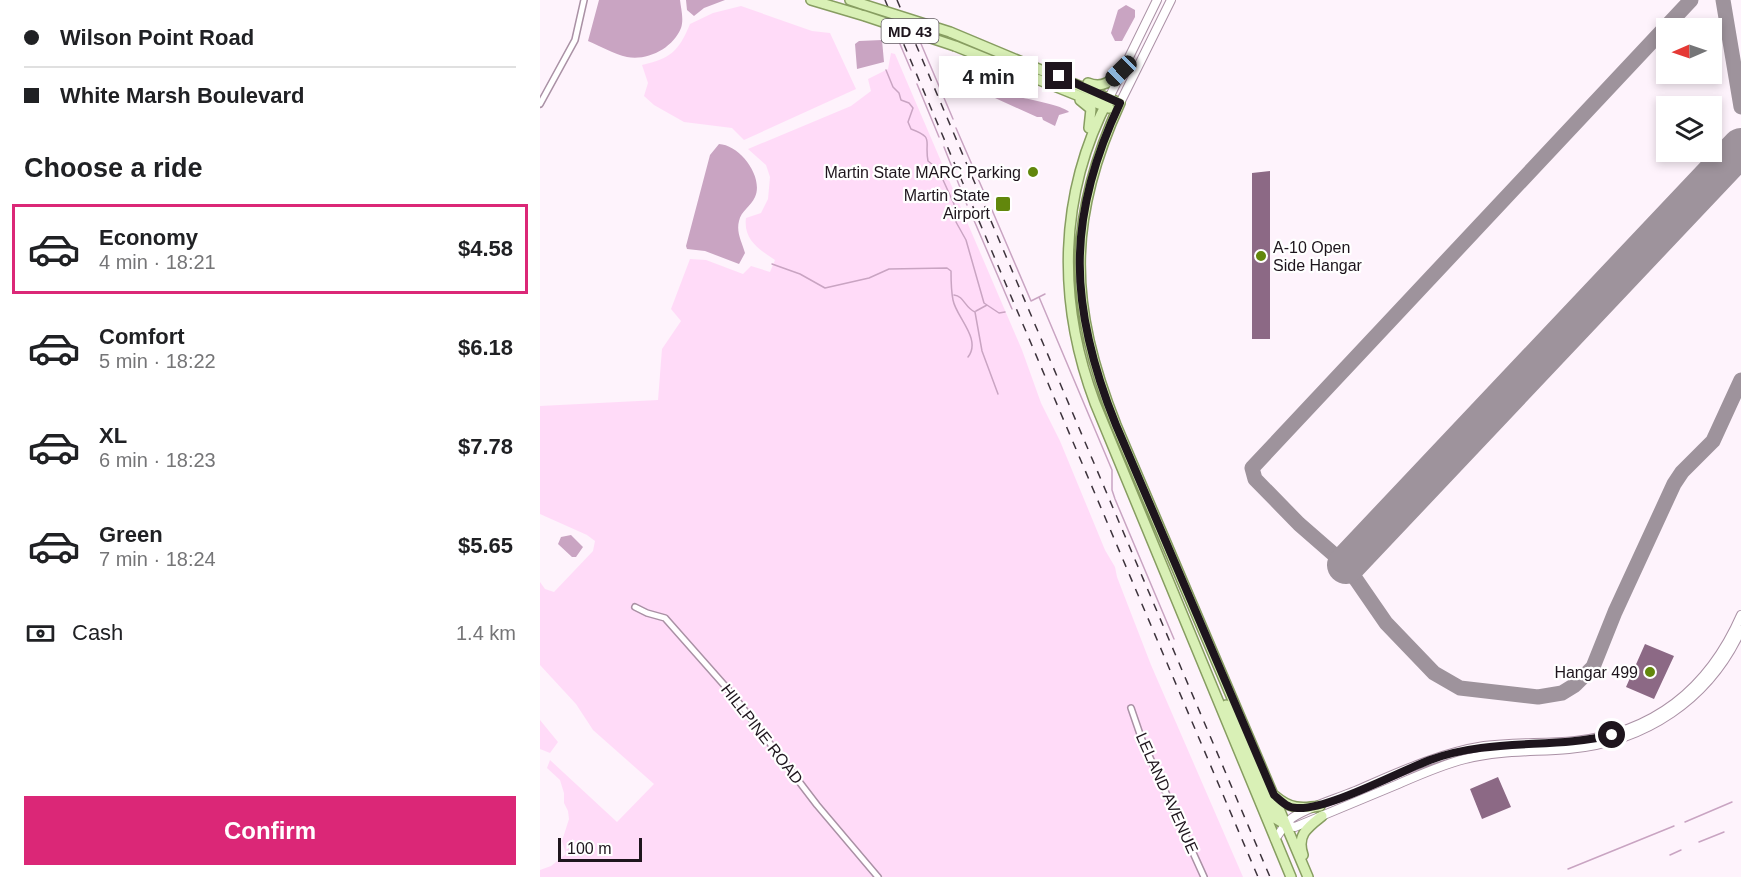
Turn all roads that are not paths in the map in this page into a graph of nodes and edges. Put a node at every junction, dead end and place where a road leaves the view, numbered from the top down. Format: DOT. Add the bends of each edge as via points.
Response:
graph roads {
  1 [pos="584,0"];
  2 [pos="811,0"];
  3 [pos="850,0"];
  4 [pos="1157,0"];
  5 [pos="1171,0"];
  6 [pos="1121,71"];
  7 [pos="1059,76"];
  8 [pos="1036,78"];
  9 [pos="1106,102"];
  10 [pos="540,104"];
  11 [pos="1118,107"];
  12 [pos="1087,147"];
  13 [pos="635,607"];
  14 [pos="1741,615"];
  15 [pos="1741,630"];
  16 [pos="1202,658"];
  17 [pos="1131,708"];
  18 [pos="1436,758"];
  19 [pos="1440,766"];
  20 [pos="1274,795"];
  21 [pos="1321,811"];
  22 [pos="1286,825"];
  23 [pos="1275,839"];
  24 [pos="879,877"];
  25 [pos="1204,877"];
  26 [pos="1291,877"];
  27 [pos="1309,877"];
  1 -- 10 [label="street" via="575,40"];
  2 -- 8 [label="main road, MD 43, bridge" via="955,46"];
  3 -- 7 [label="main road, MD 43, bridge" via="950,32"];
  4 -- 6 [label="street"];
  5 -- 11 [label="street"];
  6 -- 7 [label="main road" via="1107,84 1098,86"];
  6 -- 9 [label="street"];
  7 -- 9 [label="main road, MD 43"];
  8 -- 9 [label="main road, MD 43"];
  8 -- 12 [label="main road" via="1042,85 1089,106 1092,115 1085,138"];
  9 -- 11 [label="main road, MD 43"];
  9 -- 12 [label="main road"];
  11 -- 20 [label="main road" via="1096,163 1083,218 1080,274 1087,340 1116,425"];
  12 -- 16 [label="main road" via="1075,190 1068,241 1068,279 1076,342 1095,403"];
  13 -- 24 [label="street, HILLPINE ROAD" via="665,618 733,695 817,805"];
  14 -- 18 [label="street" via="1709,671 1682,698 1649,720 1603,737 1484,747"];
  15 -- 19 [label="street" via="1724,662 1693,697 1637,733 1590,747 1493,753"];
  16 -- 22 [label="main road" via="1276,819"];
  16 -- 23 [label="main road"];
  17 -- 25 [label="street, LELAND AVENUE"];
  18 -- 19 [label="street"];
  18 -- 21 [label="street"];
  19 -- 21 [label="street"];
  20 -- 21 [label="main road" via="1290,807"];
  20 -- 22 [label="main road"];
  21 -- 22 [label="street" via="1291,818"];
  21 -- 27 [label="main road" via="1300,840"];
  22 -- 23 [label="street"];
  22 -- 27 [label="main road"];
  23 -- 26 [label="main road"];
}
